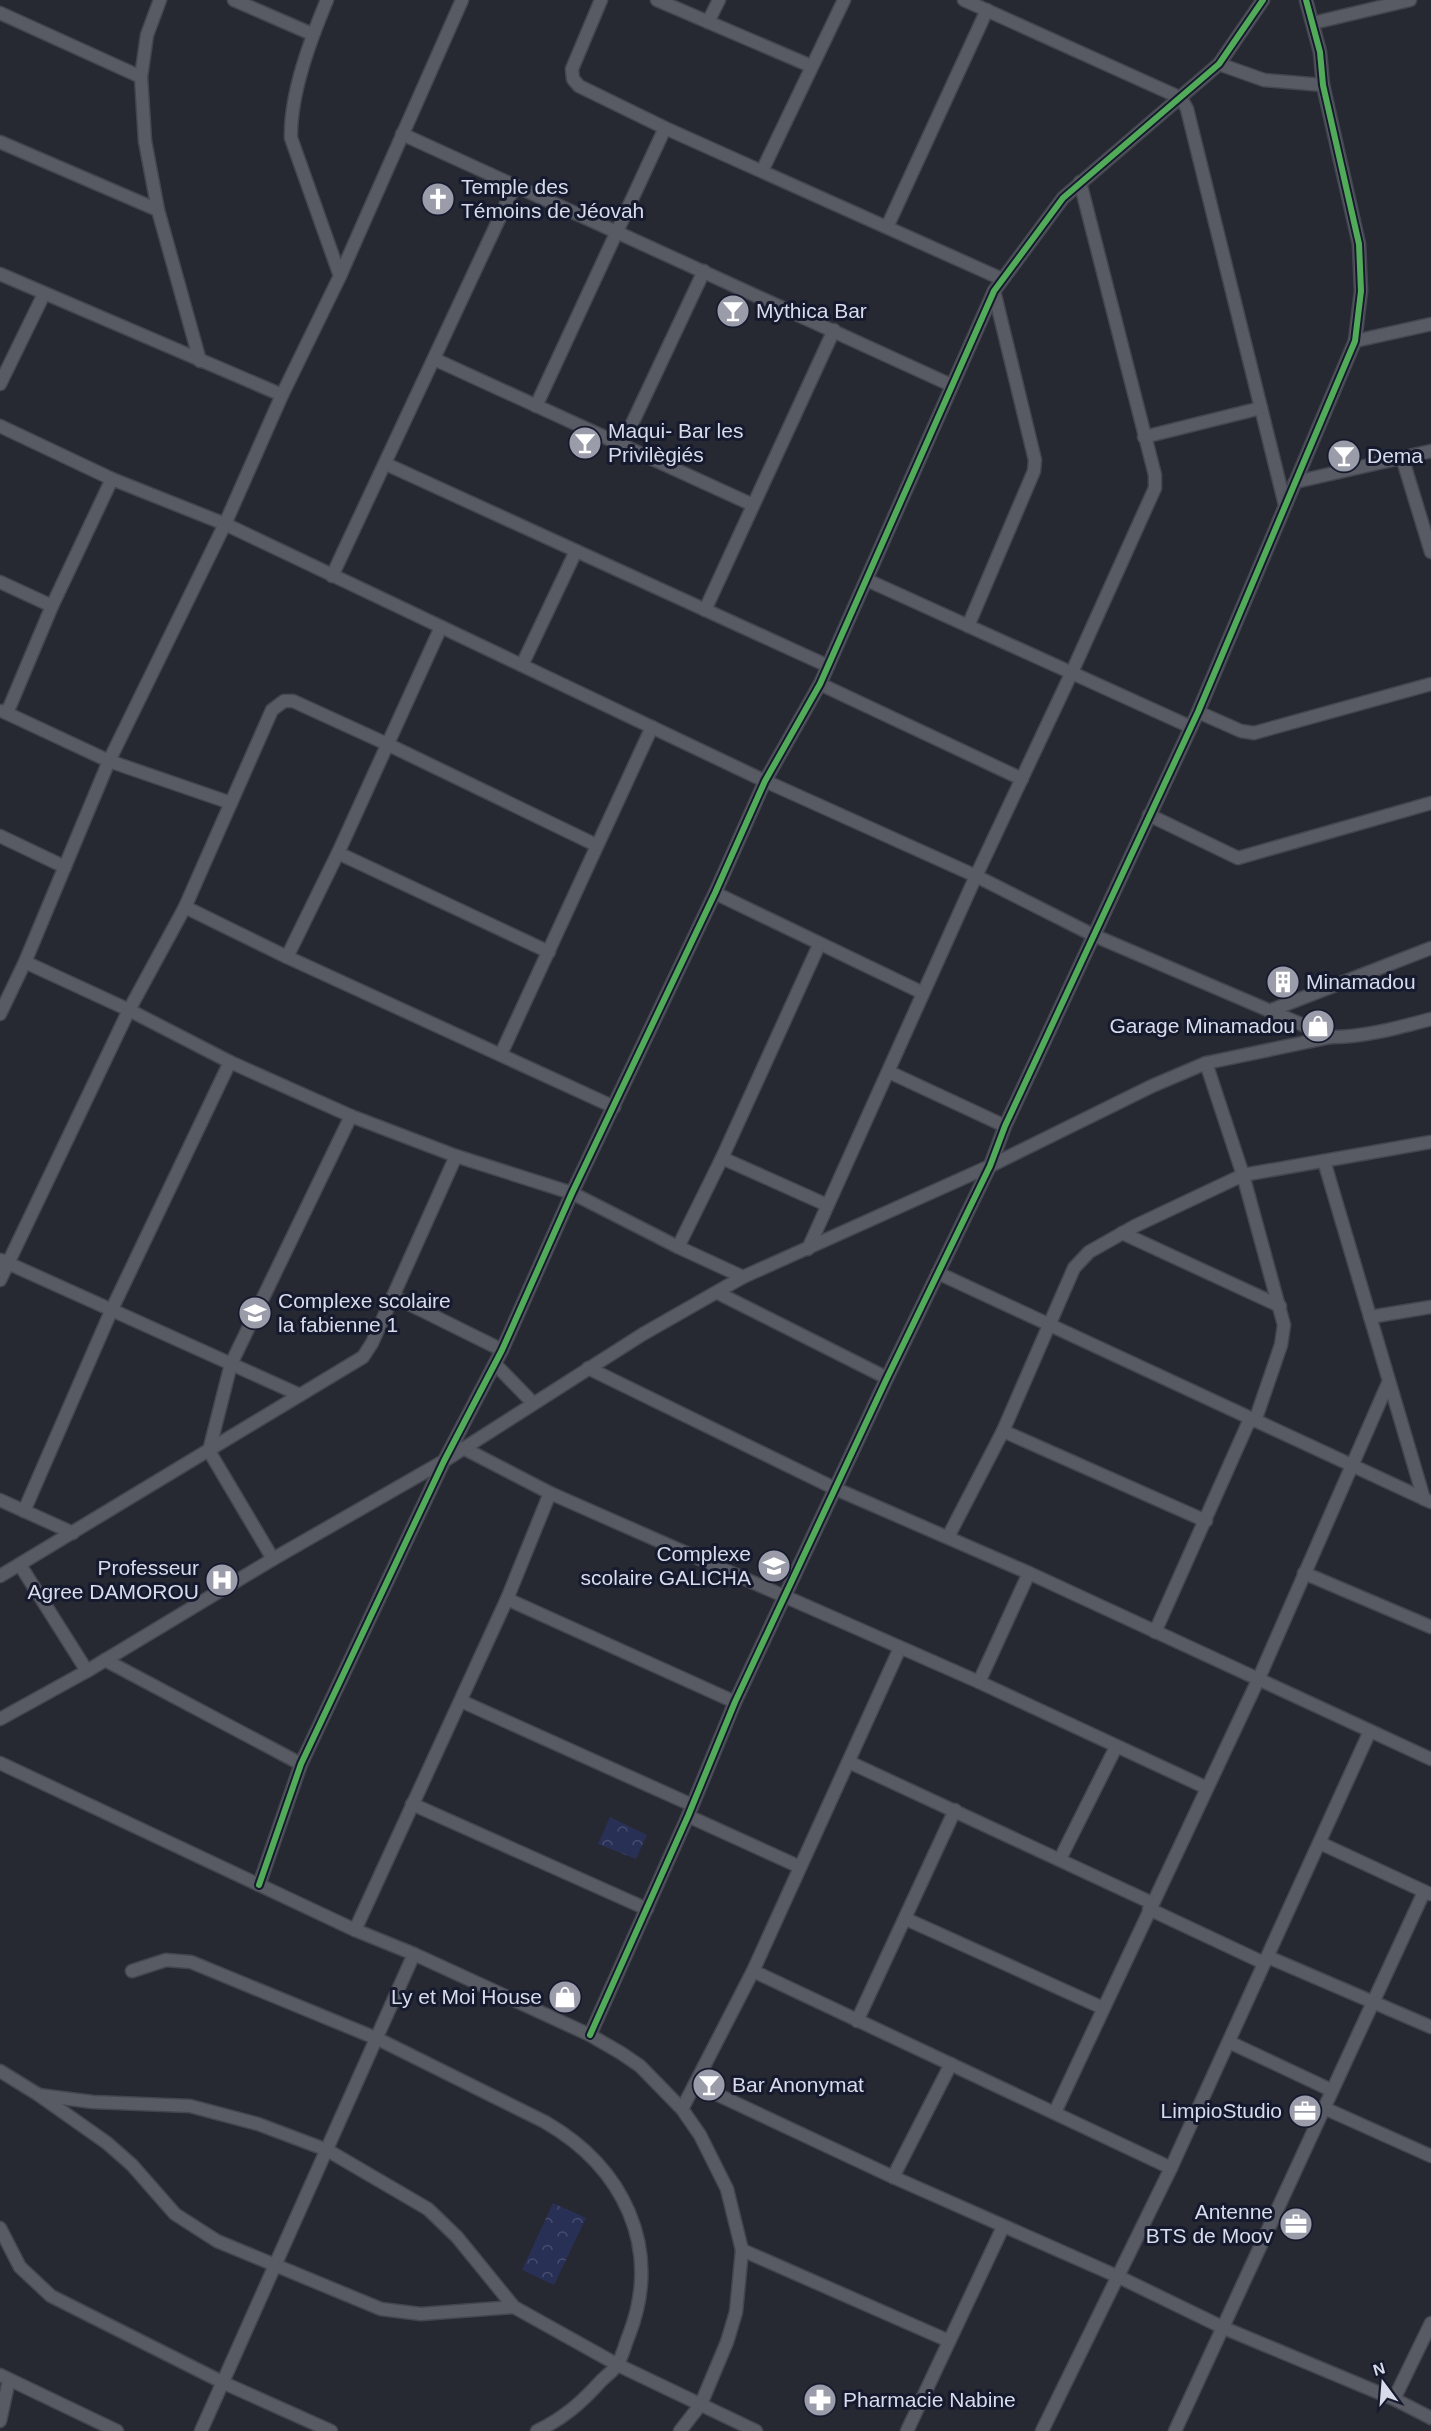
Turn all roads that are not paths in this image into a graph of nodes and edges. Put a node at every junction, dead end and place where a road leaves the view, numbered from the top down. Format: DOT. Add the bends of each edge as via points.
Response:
graph roads {
  1 [pos="160,0"];
  2 [pos="234,0"];
  3 [pos="327,0"];
  4 [pos="462,0"];
  5 [pos="601,0"];
  6 [pos="657,0"];
  7 [pos="719,0"];
  8 [pos="844,0"];
  9 [pos="964,0"];
  10 [pos="1248,0"];
  11 [pos="1306,0"];
  12 [pos="1410,0"];
  13 [pos="1262,3"];
  14 [pos="987,10"];
  15 [pos="0,13"];
  16 [pos="708,22"];
  17 [pos="1313,23"];
  18 [pos="312,34"];
  19 [pos="1219,64"];
  20 [pos="811,66"];
  21 [pos="141,77"];
  22 [pos="1323,85"];
  23 [pos="1181,98"];
  24 [pos="664,128"];
  25 [pos="402,134"];
  26 [pos="0,142"];
  27 [pos="762,171"];
  28 [pos="1080,182"];
  29 [pos="515,185"];
  30 [pos="158,210"];
  31 [pos="887,227"];
  32 [pos="617,231"];
  33 [pos="704,271"];
  34 [pos="0,274"];
  35 [pos="340,276"];
  36 [pos="1002,279"];
  37 [pos="994,291"];
  38 [pos="44,294"];
  39 [pos="1431,324"];
  40 [pos="834,330"];
  41 [pos="1355,340"];
  42 [pos="434,359"];
  43 [pos="200,361"];
  44 [pos="0,384"];
  45 [pos="951,385"];
  46 [pos="282,395"];
  47 [pos="536,406"];
  48 [pos="1261,408"];
  49 [pos="0,426"];
  50 [pos="1144,437"];
  51 [pos="622,445"];
  52 [pos="1431,451"];
  53 [pos="1402,458"];
  54 [pos="386,464"];
  55 [pos="112,479"];
  56 [pos="1295,482"];
  57 [pos="753,505"];
  58 [pos="1285,505"];
  59 [pos="225,524"];
  60 [pos="576,551"];
  61 [pos="1431,552"];
  62 [pos="332,576"];
  63 [pos="867,580"];
  64 [pos="0,582"];
  65 [pos="52,606"];
  66 [pos="705,610"];
  67 [pos="968,626"];
  68 [pos="441,627"];
  69 [pos="522,665"];
  70 [pos="828,666"];
  71 [pos="1072,672"];
  72 [pos="820,684"];
  73 [pos="1431,684"];
  74 [pos="4,712"];
  75 [pos="1198,712"];
  76 [pos="652,727"];
  77 [pos="1191,727"];
  78 [pos="387,744"];
  79 [pos="109,761"];
  80 [pos="1022,778"];
  81 [pos="765,781"];
  82 [pos="231,803"];
  83 [pos="1431,803"];
  84 [pos="1149,815"];
  85 [pos="0,836"];
  86 [pos="596,845"];
  87 [pos="338,853"];
  88 [pos="65,867"];
  89 [pos="976,876"];
  90 [pos="715,893"];
  91 [pos="185,907"];
  92 [pos="1093,935"];
  93 [pos="819,945"];
  94 [pos="1431,948"];
  95 [pos="549,952"];
  96 [pos="286,957"];
  97 [pos="25,962"];
  98 [pos="923,993"];
  99 [pos="129,1010"];
  100 [pos="1269,1011"];
  101 [pos="0,1014"];
  102 [pos="1431,1019"];
  103 [pos="1331,1037"];
  104 [pos="501,1054"];
  105 [pos="230,1062"];
  106 [pos="1206,1063"];
  107 [pos="889,1072"];
  108 [pos="614,1107"];
  109 [pos="351,1116"];
  110 [pos="1005,1126"];
  111 [pos="1431,1142"];
  112 [pos="456,1156"];
  113 [pos="722,1158"];
  114 [pos="1324,1161"];
  115 [pos="990,1166"];
  116 [pos="1243,1175"];
  117 [pos="572,1193"];
  118 [pos="827,1205"];
  119 [pos="1122,1233"];
  120 [pos="678,1247"];
  121 [pos="808,1249"];
  122 [pos="4,1261"];
  123 [pos="938,1273"];
  124 [pos="742,1277"];
  125 [pos="0,1280"];
  126 [pos="718,1293"];
  127 [pos="393,1296"];
  128 [pos="1280,1306"];
  129 [pos="1431,1307"];
  130 [pos="112,1309"];
  131 [pos="1370,1317"];
  132 [pos="1049,1324"];
  133 [pos="502,1350"];
  134 [pos="495,1364"];
  135 [pos="231,1365"];
  136 [pos="588,1368"];
  137 [pos="887,1378"];
  138 [pos="1389,1381"];
  139 [pos="300,1395"];
  140 [pos="533,1403"];
  141 [pos="1253,1420"];
  142 [pos="1003,1431"];
  143 [pos="463,1448"];
  144 [pos="209,1451"];
  145 [pos="444,1461"];
  146 [pos="1352,1467"];
  147 [pos="836,1489"];
  148 [pos="550,1493"];
  149 [pos="0,1500"];
  150 [pos="1428,1501"];
  151 [pos="24,1511"];
  152 [pos="1206,1521"];
  153 [pos="73,1533"];
  154 [pos="948,1537"];
  155 [pos="273,1559"];
  156 [pos="20,1565"];
  157 [pos="1029,1573"];
  158 [pos="1304,1573"];
  159 [pos="0,1576"];
  160 [pos="784,1595"];
  161 [pos="507,1599"];
  162 [pos="1431,1627"];
  163 [pos="1155,1632"];
  164 [pos="900,1648"];
  165 [pos="105,1660"];
  166 [pos="87,1671"];
  167 [pos="1259,1678"];
  168 [pos="979,1682"];
  169 [pos="461,1701"];
  170 [pos="735,1702"];
  171 [pos="0,1719"];
  172 [pos="1370,1731"];
  173 [pos="1116,1747"];
  174 [pos="1431,1759"];
  175 [pos="849,1762"];
  176 [pos="0,1763"];
  177 [pos="301,1764"];
  178 [pos="1207,1788"];
  179 [pos="412,1804"];
  180 [pos="690,1810"];
  181 [pos="955,1810"];
  182 [pos="1320,1843"];
  183 [pos="1060,1859"];
  184 [pos="800,1868"];
  185 [pos="259,1885"];
  186 [pos="1427,1893"];
  187 [pos="1151,1906"];
  188 [pos="647,1909"];
  189 [pos="906,1919"];
  190 [pos="355,1930"];
  191 [pos="414,1954"];
  192 [pos="1266,1960"];
  193 [pos="132,1971"];
  194 [pos="753,1971"];
  195 [pos="1372,2001"];
  196 [pos="1103,2008"];
  197 [pos="857,2021"];
  198 [pos="1431,2027"];
  199 [pos="590,2035"];
  200 [pos="378,2039"];
  201 [pos="1229,2042"];
  202 [pos="951,2064"];
  203 [pos="0,2071"];
  204 [pos="697,2085"];
  205 [pos="1331,2090"];
  206 [pos="39,2095"];
  207 [pos="1324,2108"];
  208 [pos="682,2109"];
  209 [pos="1055,2112"];
  210 [pos="327,2150"];
  211 [pos="1431,2156"];
  212 [pos="1171,2168"];
  213 [pos="893,2178"];
  214 [pos="1004,2227"];
  215 [pos="0,2228"];
  216 [pos="742,2250"];
  217 [pos="277,2264"];
  218 [pos="1119,2277"];
  219 [pos="514,2307"];
  220 [pos="1431,2323"];
  221 [pos="1224,2328"];
  222 [pos="949,2342"];
  223 [pos="618,2364"];
  224 [pos="4,2377"];
  225 [pos="224,2383"];
  226 [pos="1394,2399"];
  227 [pos="701,2404"];
  228 [pos="1431,2418"];
  229 [pos="0,2421"];
  230 [pos="117,2431"];
  231 [pos="201,2431"];
  232 [pos="331,2431"];
  233 [pos="537,2431"];
  234 [pos="680,2431"];
  235 [pos="756,2431"];
  236 [pos="907,2431"];
  237 [pos="1042,2431"];
  238 [pos="1175,2431"];
  1 -- 21 [label="street" via="147,35"];
  2 -- 18 [label="street"];
  3 -- 18 [label="street"];
  4 -- 25 [label="street"];
  5 -- 24 [label="street" via="572,69 573,79 579,86"];
  6 -- 16 [label="street"];
  7 -- 16 [label="street"];
  8 -- 20 [label="street"];
  9 -- 14 [label="street"];
  10 -- 13 [label="street"];
  11 -- 17 [label="street"];
  12 -- 17 [label="street"];
  13 -- 19 [label="street"];
  14 -- 23 [label="street"];
  14 -- 31 [label="street"];
  15 -- 21 [label="street"];
  16 -- 20 [label="street"];
  17 -- 22 [label="street"];
  18 -- 35 [label="street" via="291,119 291,138"];
  19 -- 22 [label="street" via="1264,80"];
  19 -- 23 [label="street"];
  20 -- 27 [label="street"];
  21 -- 30 [label="street" via="145,141"];
  22 -- 41 [label="street" via="1359,244 1361,291"];
  23 -- 28 [label="street"];
  23 -- 48 [label="street" via="1187,109"];
  24 -- 27 [label="street"];
  24 -- 32 [label="street"];
  25 -- 29 [label="street"];
  25 -- 35 [label="street"];
  26 -- 30 [label="street"];
  27 -- 31 [label="street"];
  28 -- 36 [label="street" via="1062,198"];
  28 -- 50 [label="street"];
  29 -- 32 [label="street"];
  29 -- 42 [label="street"];
  30 -- 43 [label="street"];
  31 -- 36 [label="street"];
  32 -- 33 [label="street"];
  32 -- 47 [label="street"];
  33 -- 40 [label="street"];
  33 -- 51 [label="street"];
  34 -- 38 [label="street"];
  35 -- 46 [label="street"];
  36 -- 37 [label="street"];
  37 -- 45 [label="street"];
  37 -- 67 [label="street" via="1035,460 1034,471"];
  38 -- 43 [label="street"];
  38 -- 44 [label="street"];
  39 -- 41 [label="street"];
  40 -- 45 [label="street"];
  40 -- 57 [label="street"];
  41 -- 56 [label="street"];
  42 -- 47 [label="street"];
  42 -- 54 [label="street"];
  43 -- 46 [label="street"];
  45 -- 63 [label="street"];
  46 -- 59 [label="street"];
  47 -- 51 [label="street"];
  48 -- 50 [label="street"];
  48 -- 58 [label="street"];
  49 -- 55 [label="street"];
  50 -- 71 [label="street" via="1155,475 1154,495"];
  51 -- 57 [label="street"];
  52 -- 53 [label="street"];
  53 -- 56 [label="street"];
  53 -- 61 [label="street"];
  54 -- 60 [label="street"];
  54 -- 62 [label="street"];
  55 -- 59 [label="street"];
  55 -- 65 [label="street"];
  56 -- 58 [label="street"];
  57 -- 66 [label="street"];
  58 -- 75 [label="street"];
  59 -- 62 [label="street"];
  59 -- 79 [label="street"];
  60 -- 66 [label="street"];
  60 -- 69 [label="street"];
  62 -- 68 [label="street"];
  63 -- 67 [label="street"];
  63 -- 70 [label="street"];
  64 -- 65 [label="street"];
  65 -- 74 [label="street"];
  66 -- 70 [label="street"];
  67 -- 71 [label="street"];
  68 -- 69 [label="street"];
  68 -- 78 [label="street"];
  69 -- 76 [label="street"];
  70 -- 72 [label="street"];
  71 -- 77 [label="street"];
  71 -- 80 [label="street"];
  72 -- 80 [label="street"];
  72 -- 81 [label="street"];
  73 -- 75 [label="street" via="1254,733"];
  74 -- 79 [label="street"];
  75 -- 77 [label="street"];
  76 -- 81 [label="street"];
  76 -- 86 [label="street"];
  77 -- 84 [label="street"];
  78 -- 82 [label="street" via="293,701 284,701 272,710"];
  78 -- 86 [label="street"];
  78 -- 87 [label="street"];
  79 -- 82 [label="street"];
  79 -- 88 [label="street"];
  80 -- 89 [label="street"];
  81 -- 89 [label="street"];
  81 -- 90 [label="street"];
  82 -- 91 [label="street"];
  83 -- 84 [label="street" via="1238,858"];
  84 -- 92 [label="street"];
  85 -- 88 [label="street"];
  86 -- 95 [label="street"];
  87 -- 95 [label="street"];
  87 -- 96 [label="street"];
  88 -- 97 [label="street"];
  89 -- 92 [label="street"];
  89 -- 98 [label="street"];
  90 -- 93 [label="street"];
  90 -- 108 [label="street"];
  91 -- 96 [label="street"];
  91 -- 99 [label="street"];
  92 -- 100 [label="street"];
  92 -- 110 [label="street"];
  93 -- 98 [label="street"];
  93 -- 113 [label="street"];
  94 -- 100 [label="street"];
  95 -- 104 [label="street"];
  96 -- 104 [label="street"];
  97 -- 99 [label="street"];
  97 -- 101 [label="street"];
  98 -- 107 [label="street"];
  99 -- 105 [label="street"];
  99 -- 122 [label="street"];
  100 -- 103 [label="street"];
  102 -- 103 [label="street" via="1364,1035"];
  103 -- 106 [label="street"];
  104 -- 108 [label="street"];
  105 -- 109 [label="street"];
  105 -- 130 [label="street"];
  106 -- 115 [label="street"];
  106 -- 116 [label="street"];
  107 -- 110 [label="street"];
  107 -- 118 [label="street"];
  108 -- 117 [label="street"];
  109 -- 112 [label="street"];
  109 -- 135 [label="street"];
  110 -- 115 [label="street"];
  111 -- 114 [label="street"];
  112 -- 117 [label="street"];
  112 -- 127 [label="street"];
  113 -- 118 [label="street"];
  113 -- 120 [label="street"];
  114 -- 116 [label="street"];
  114 -- 131 [label="street"];
  115 -- 121 [label="street"];
  115 -- 123 [label="street"];
  116 -- 119 [label="street"];
  116 -- 128 [label="street"];
  117 -- 120 [label="street"];
  117 -- 133 [label="street"];
  118 -- 121 [label="street"];
  119 -- 128 [label="street"];
  119 -- 132 [label="street" via="1081,1258"];
  120 -- 124 [label="street"];
  121 -- 124 [label="street"];
  122 -- 125 [label="street"];
  122 -- 130 [label="street"];
  123 -- 132 [label="street"];
  123 -- 137 [label="street"];
  124 -- 126 [label="street"];
  126 -- 136 [label="street"];
  126 -- 137 [label="street"];
  127 -- 133 [label="street"];
  127 -- 139 [label="street" via="363,1357"];
  128 -- 141 [label="street" via="1284,1325 1281,1345"];
  129 -- 131 [label="street"];
  130 -- 135 [label="street"];
  130 -- 151 [label="street"];
  131 -- 138 [label="street"];
  132 -- 141 [label="street"];
  132 -- 142 [label="street"];
  133 -- 134 [label="street"];
  134 -- 140 [label="street"];
  134 -- 145 [label="street"];
  135 -- 139 [label="street"];
  135 -- 144 [label="street"];
  136 -- 140 [label="street"];
  136 -- 147 [label="street"];
  137 -- 147 [label="street"];
  138 -- 146 [label="street"];
  138 -- 150 [label="street"];
  139 -- 144 [label="street"];
  140 -- 143 [label="street"];
  141 -- 146 [label="street"];
  141 -- 152 [label="street"];
  142 -- 152 [label="street"];
  142 -- 154 [label="street"];
  143 -- 145 [label="street"];
  143 -- 148 [label="street"];
  144 -- 153 [label="street"];
  144 -- 155 [label="street"];
  145 -- 155 [label="street"];
  145 -- 177 [label="street"];
  146 -- 150 [label="street"];
  146 -- 158 [label="street"];
  147 -- 154 [label="street"];
  147 -- 160 [label="street"];
  148 -- 160 [label="street"];
  148 -- 161 [label="street"];
  149 -- 151 [label="street"];
  151 -- 153 [label="street"];
  152 -- 163 [label="street"];
  153 -- 156 [label="street"];
  154 -- 157 [label="street"];
  155 -- 165 [label="street"];
  156 -- 159 [label="street"];
  156 -- 166 [label="street"];
  157 -- 163 [label="street"];
  157 -- 168 [label="street"];
  158 -- 162 [label="street"];
  158 -- 167 [label="street"];
  160 -- 164 [label="street"];
  160 -- 170 [label="street"];
  161 -- 169 [label="street"];
  161 -- 170 [label="street"];
  163 -- 167 [label="street"];
  164 -- 168 [label="street"];
  164 -- 175 [label="street"];
  165 -- 166 [label="street"];
  165 -- 177 [label="street"];
  166 -- 171 [label="street"];
  167 -- 172 [label="street"];
  167 -- 178 [label="street"];
  168 -- 173 [label="street"];
  169 -- 179 [label="street"];
  169 -- 180 [label="street"];
  170 -- 180 [label="street"];
  172 -- 174 [label="street"];
  172 -- 182 [label="street"];
  173 -- 178 [label="street"];
  173 -- 183 [label="street"];
  175 -- 181 [label="street"];
  175 -- 184 [label="street"];
  176 -- 185 [label="street"];
  177 -- 185 [label="street"];
  178 -- 187 [label="street"];
  179 -- 188 [label="street"];
  179 -- 190 [label="street"];
  180 -- 184 [label="street"];
  180 -- 188 [label="street"];
  181 -- 183 [label="street"];
  181 -- 189 [label="street"];
  182 -- 186 [label="street"];
  182 -- 192 [label="street"];
  183 -- 187 [label="street"];
  184 -- 194 [label="street"];
  185 -- 190 [label="street"];
  186 -- 195 [label="street"];
  187 -- 192 [label="street"];
  187 -- 196 [label="street"];
  188 -- 199 [label="street"];
  189 -- 196 [label="street"];
  189 -- 197 [label="street"];
  190 -- 191 [label="street"];
  191 -- 199 [label="street"];
  191 -- 200 [label="street"];
  192 -- 195 [label="street"];
  192 -- 201 [label="street"];
  193 -- 200 [label="street" via="166,1960 191,1962"];
  194 -- 197 [label="street"];
  194 -- 204 [label="street"];
  195 -- 198 [label="street"];
  195 -- 205 [label="street"];
  196 -- 209 [label="street"];
  197 -- 202 [label="street"];
  199 -- 208 [label="street" via="639,2066"];
  200 -- 210 [label="street"];
  200 -- 223 [label="street" via="545,2122 579,2144 603,2168 626,2204 639,2244 637,2314"];
  201 -- 205 [label="street"];
  201 -- 212 [label="street"];
  202 -- 209 [label="street"];
  202 -- 213 [label="street"];
  203 -- 206 [label="street"];
  204 -- 208 [label="street"];
  204 -- 213 [label="street"];
  205 -- 207 [label="street"];
  206 -- 210 [label="street" via="93,2102 190,2106 258,2124"];
  206 -- 217 [label="street" via="107,2143 175,2214 217,2241"];
  207 -- 211 [label="street"];
  207 -- 221 [label="street"];
  208 -- 216 [label="street" via="727,2190"];
  209 -- 212 [label="street"];
  210 -- 217 [label="street"];
  210 -- 219 [label="street" via="428,2209"];
  212 -- 218 [label="street"];
  213 -- 214 [label="street"];
  214 -- 218 [label="street"];
  214 -- 222 [label="street"];
  215 -- 225 [label="street" via="20,2268 51,2296"];
  216 -- 222 [label="street"];
  216 -- 227 [label="street" via="728,2342"];
  217 -- 219 [label="street" via="381,2309 400,2313"];
  217 -- 225 [label="street"];
  218 -- 221 [label="street"];
  218 -- 237 [label="street"];
  219 -- 223 [label="street"];
  220 -- 226 [label="street"];
  221 -- 226 [label="street"];
  221 -- 238 [label="street"];
  222 -- 236 [label="street"];
  223 -- 227 [label="street"];
  223 -- 233 [label="street" via="574,2409"];
  224 -- 229 [label="street"];
  224 -- 230 [label="street"];
  225 -- 231 [label="street"];
  225 -- 232 [label="street"];
  226 -- 228 [label="street"];
  227 -- 234 [label="street"];
  227 -- 235 [label="street"];
}
